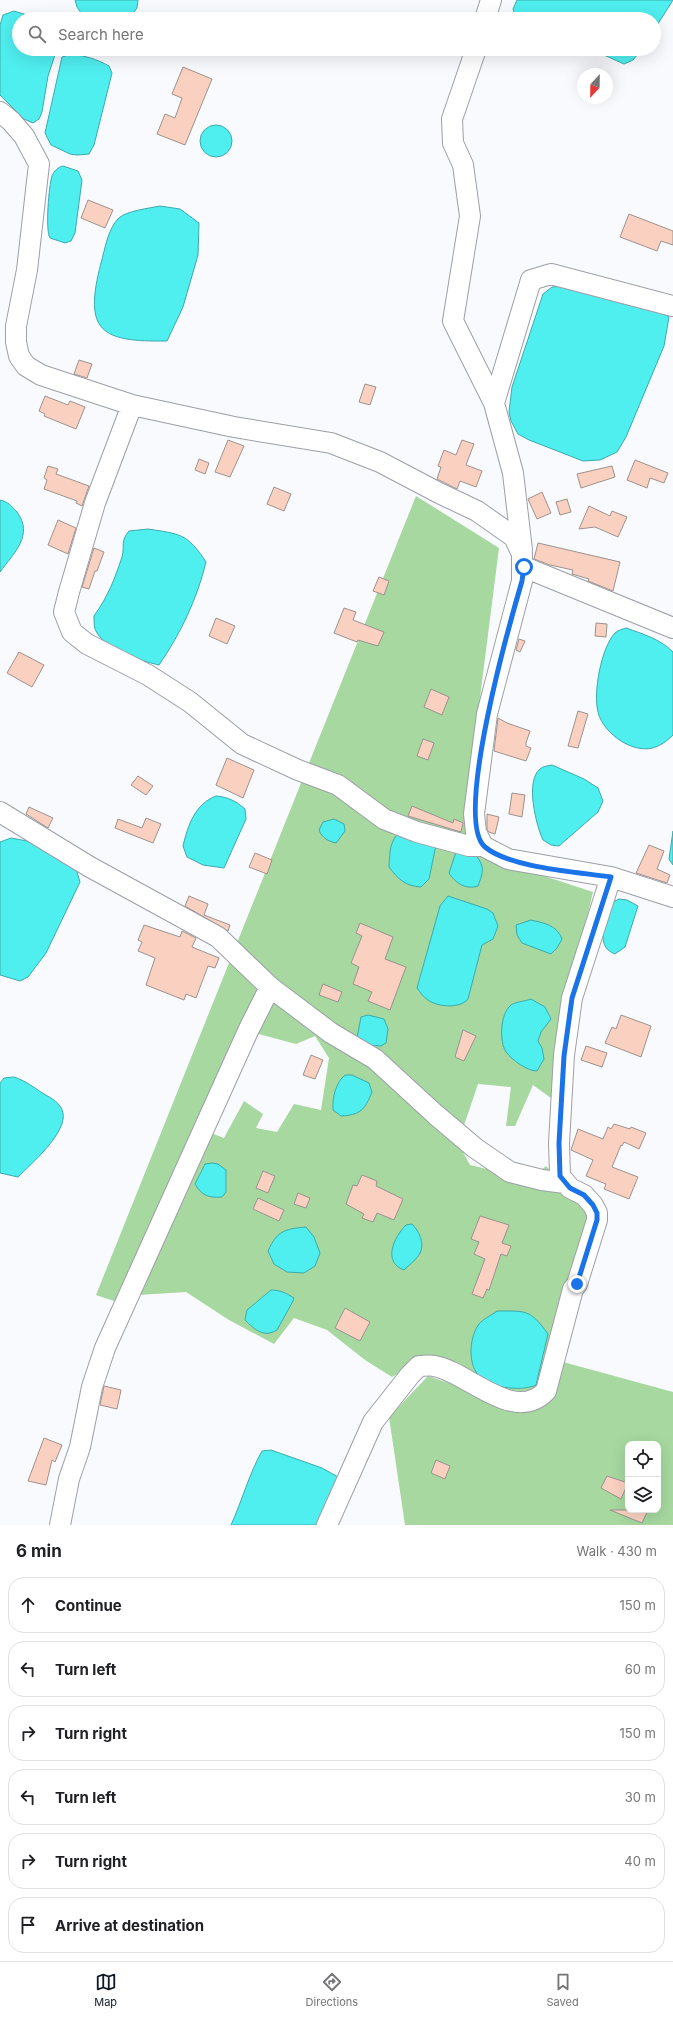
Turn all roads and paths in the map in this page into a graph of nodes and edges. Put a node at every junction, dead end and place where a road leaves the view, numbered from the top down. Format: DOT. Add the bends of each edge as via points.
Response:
graph roads {
  1 [pos="491,0"];
  2 [pos="487,12"];
  3 [pos="474,56"];
  4 [pos="0,112"];
  5 [pos="673,306"];
  6 [pos="494,403"];
  7 [pos="132,405"];
  8 [pos="523,560"];
  9 [pos="673,628"];
  10 [pos="0,812"];
  11 [pos="483,846"];
  12 [pos="611,877"];
  13 [pos="673,897"];
  14 [pos="270,987"];
  15 [pos="565,1183"];
  16 [pos="60,1525"];
  17 [pos="327,1525"];
  1 -- 2 [label="street"];
  3 -- 6 [label="street" via="452,118 453,143 463,165 470,216 453,322"];
  4 -- 7 [label="street" via="24,136 39,164 27,270 16,326 19,356 26,366 41,375"];
  5 -- 6 [label="street" via="551,274 531,280"];
  6 -- 8 [label="street" via="513,473"];
  7 -- 8 [label="street" via="234,427 331,443 380,462 478,511 514,537"];
  7 -- 11 [label="street" via="95,503 69,592 64,612 72,632 87,644 148,675 190,702 242,744 338,785 384,819 417,832 469,846"];
  8 -- 9 [label="street"];
  8 -- 11 [label="street" via="522,581 487,714 474,814 476,832"];
  10 -- 14 [label="street" via="90,868 218,937"];
  11 -- 12 [label="street" via="516,861"];
  12 -- 13 [label="street"];
  12 -- 15 [label="street" via="572,998 564,1056 559,1143 560,1176"];
  14 -- 15 [label="street" via="331,1033 375,1058 475,1148 510,1172"];
  14 -- 16 [label="street" via="106,1348 92,1387"];
  15 -- 17 [label="street" via="584,1195 593,1205 597,1220 573,1290 546,1391 538,1398 524,1402 506,1399 487,1392 449,1371 435,1366 419,1366 373,1422"];
}
